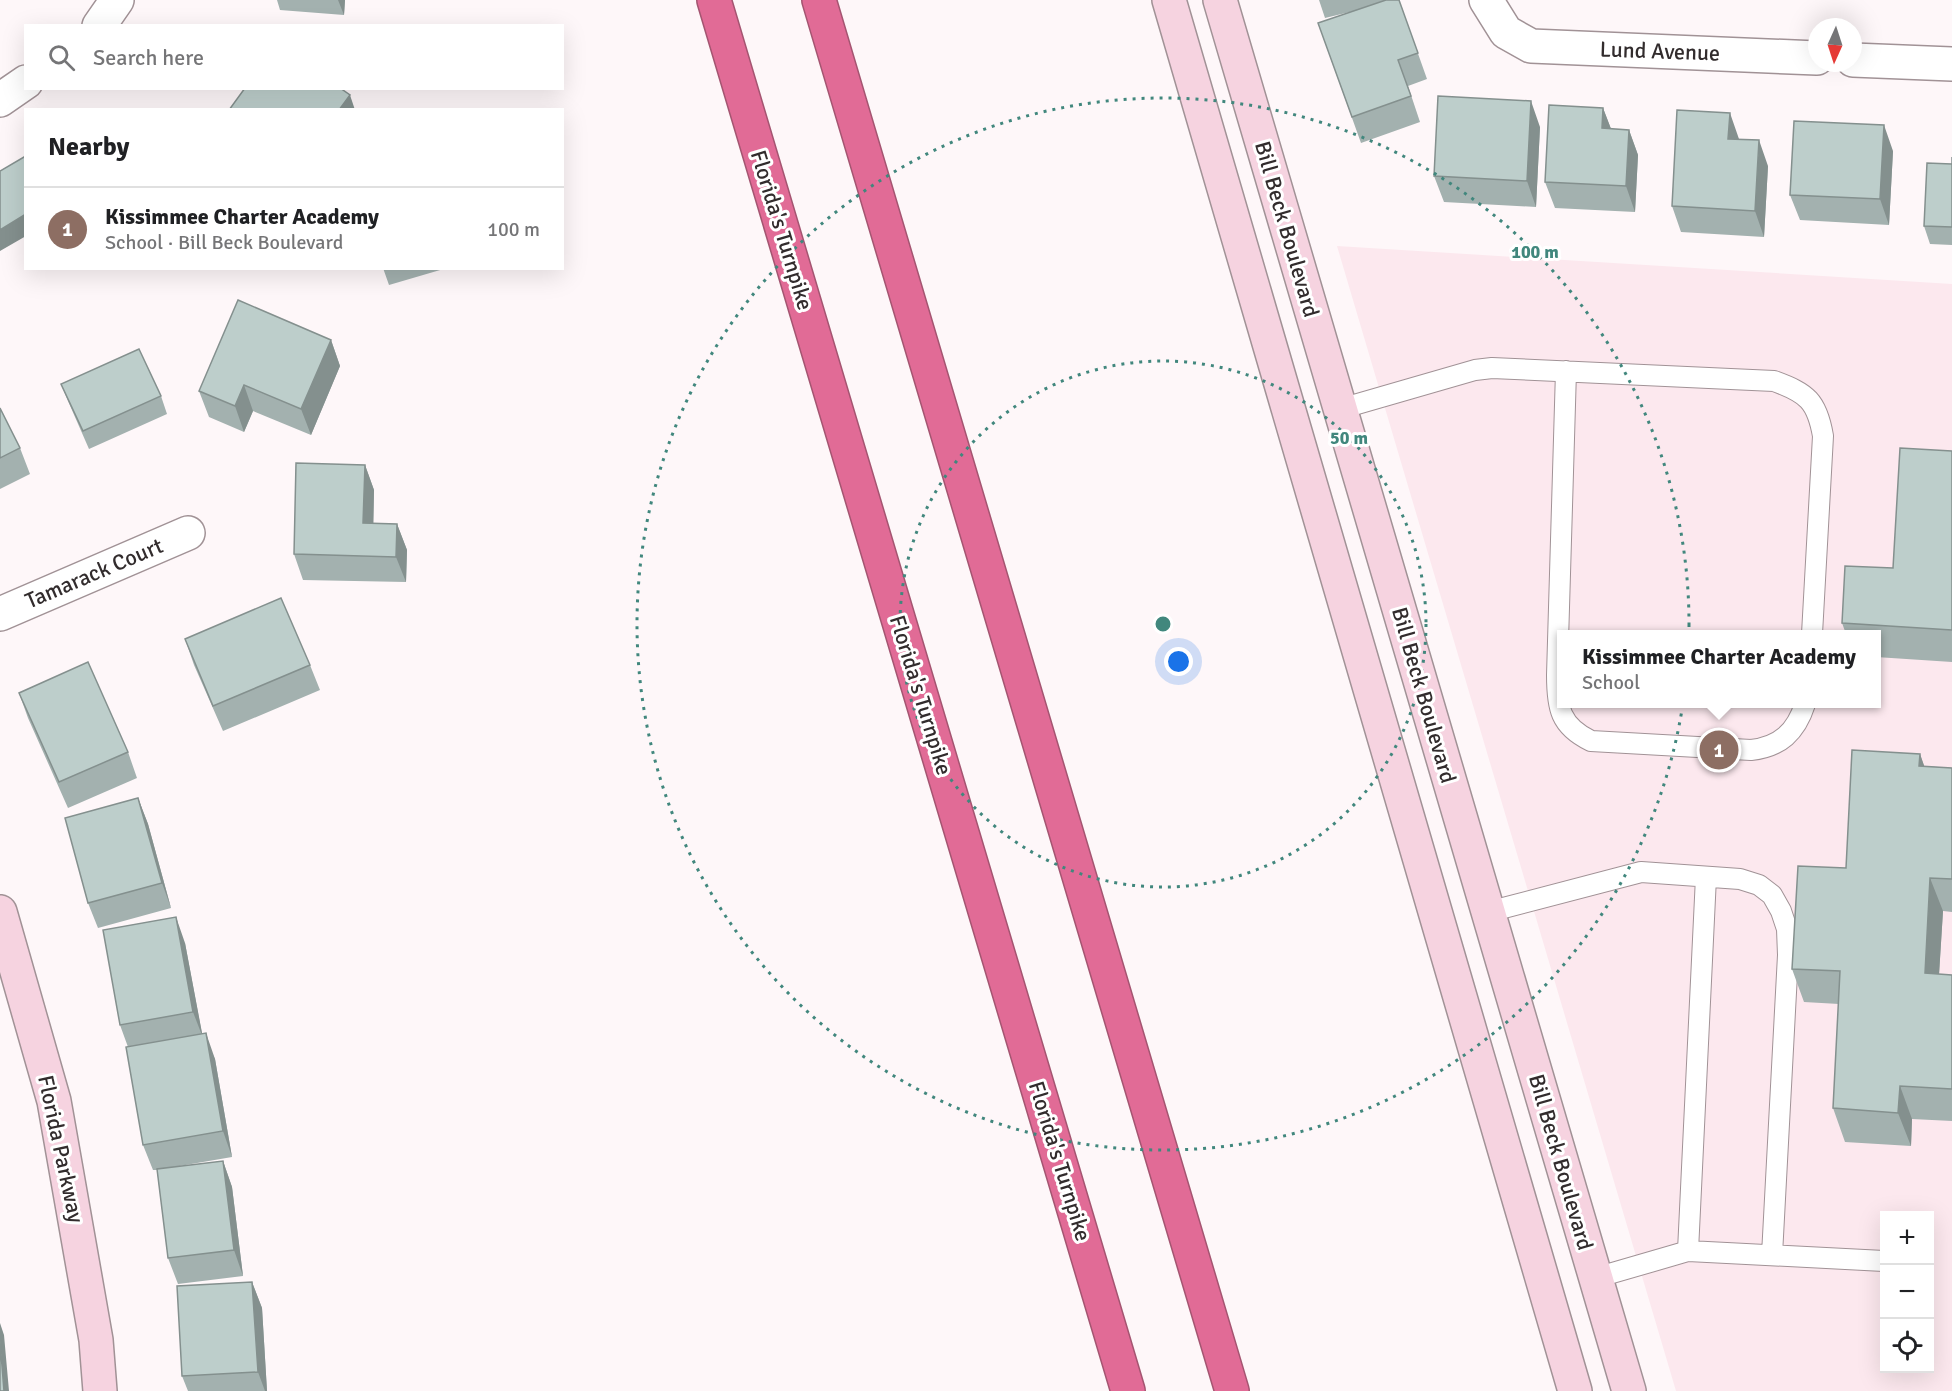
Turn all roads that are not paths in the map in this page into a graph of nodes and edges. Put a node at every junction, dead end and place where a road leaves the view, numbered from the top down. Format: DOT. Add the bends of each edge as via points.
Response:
graph roads {
  1 [pos="117,0"];
  2 [pos="714,0"];
  3 [pos="819,0"];
  4 [pos="1169,0"];
  5 [pos="1220,0"];
  6 [pos="1486,0"];
  7 [pos="100,24"];
  8 [pos="1808,58"];
  9 [pos="1862,60"];
  10 [pos="1952,64"];
  11 [pos="24,83"];
  12 [pos="0,100"];
  13 [pos="1566,372"];
  14 [pos="1340,409"];
  15 [pos="188,532"];
  16 [pos="0,614"];
  17 [pos="1558,630"];
  18 [pos="1812,630"];
  19 [pos="1559,708"];
  20 [pos="1804,708"];
  21 [pos="1706,877"];
  22 [pos="0,912"];
  23 [pos="1488,912"];
  24 [pos="1688,1251"];
  25 [pos="1772,1255"];
  26 [pos="1880,1261"];
  27 [pos="1595,1278"];
  28 [pos="1545,1288"];
  29 [pos="100,1391"];
  30 [pos="1128,1391"];
  31 [pos="1232,1391"];
  32 [pos="1575,1391"];
  33 [pos="1629,1391"];
  1 -- 7 [label="street"];
  2 -- 30 [label="highway, Florida's Turnpike"];
  3 -- 31 [label="highway"];
  4 -- 28 [label="street"];
  5 -- 14 [label="street, Bill Beck Boulevard"];
  6 -- 8 [label="street, Lund Avenue" via="1506,32 1531,46"];
  9 -- 10 [label="street"];
  11 -- 12 [label="street"];
  13 -- 14 [label="lane" via="1474,370"];
  13 -- 17 [label="lane"];
  13 -- 18 [label="lane" via="1774,381 1792,387 1810,400 1819,416 1823,436"];
  14 -- 23 [label="street, Bill Beck Boulevard"];
  15 -- 16 [label="street, Tamarack Court"];
  19 -- 20 [label="lane" via="1566,724 1591,741 1751,750 1782,740 1794,728"];
  21 -- 23 [label="lane" via="1641,872"];
  21 -- 24 [label="lane"];
  21 -- 25 [label="lane" via="1740,879 1759,885 1772,896 1787,929"];
  22 -- 29 [label="street, Florida Parkway" via="54,1101 96,1340"];
  23 -- 27 [label="street, Bill Beck Boulevard"];
  24 -- 25 [label="lane"];
  24 -- 27 [label="lane"];
  25 -- 26 [label="lane"];
  27 -- 28 [label="street"];
  27 -- 33 [label="street, Bill Beck Boulevard"];
  28 -- 32 [label="street"];
}
